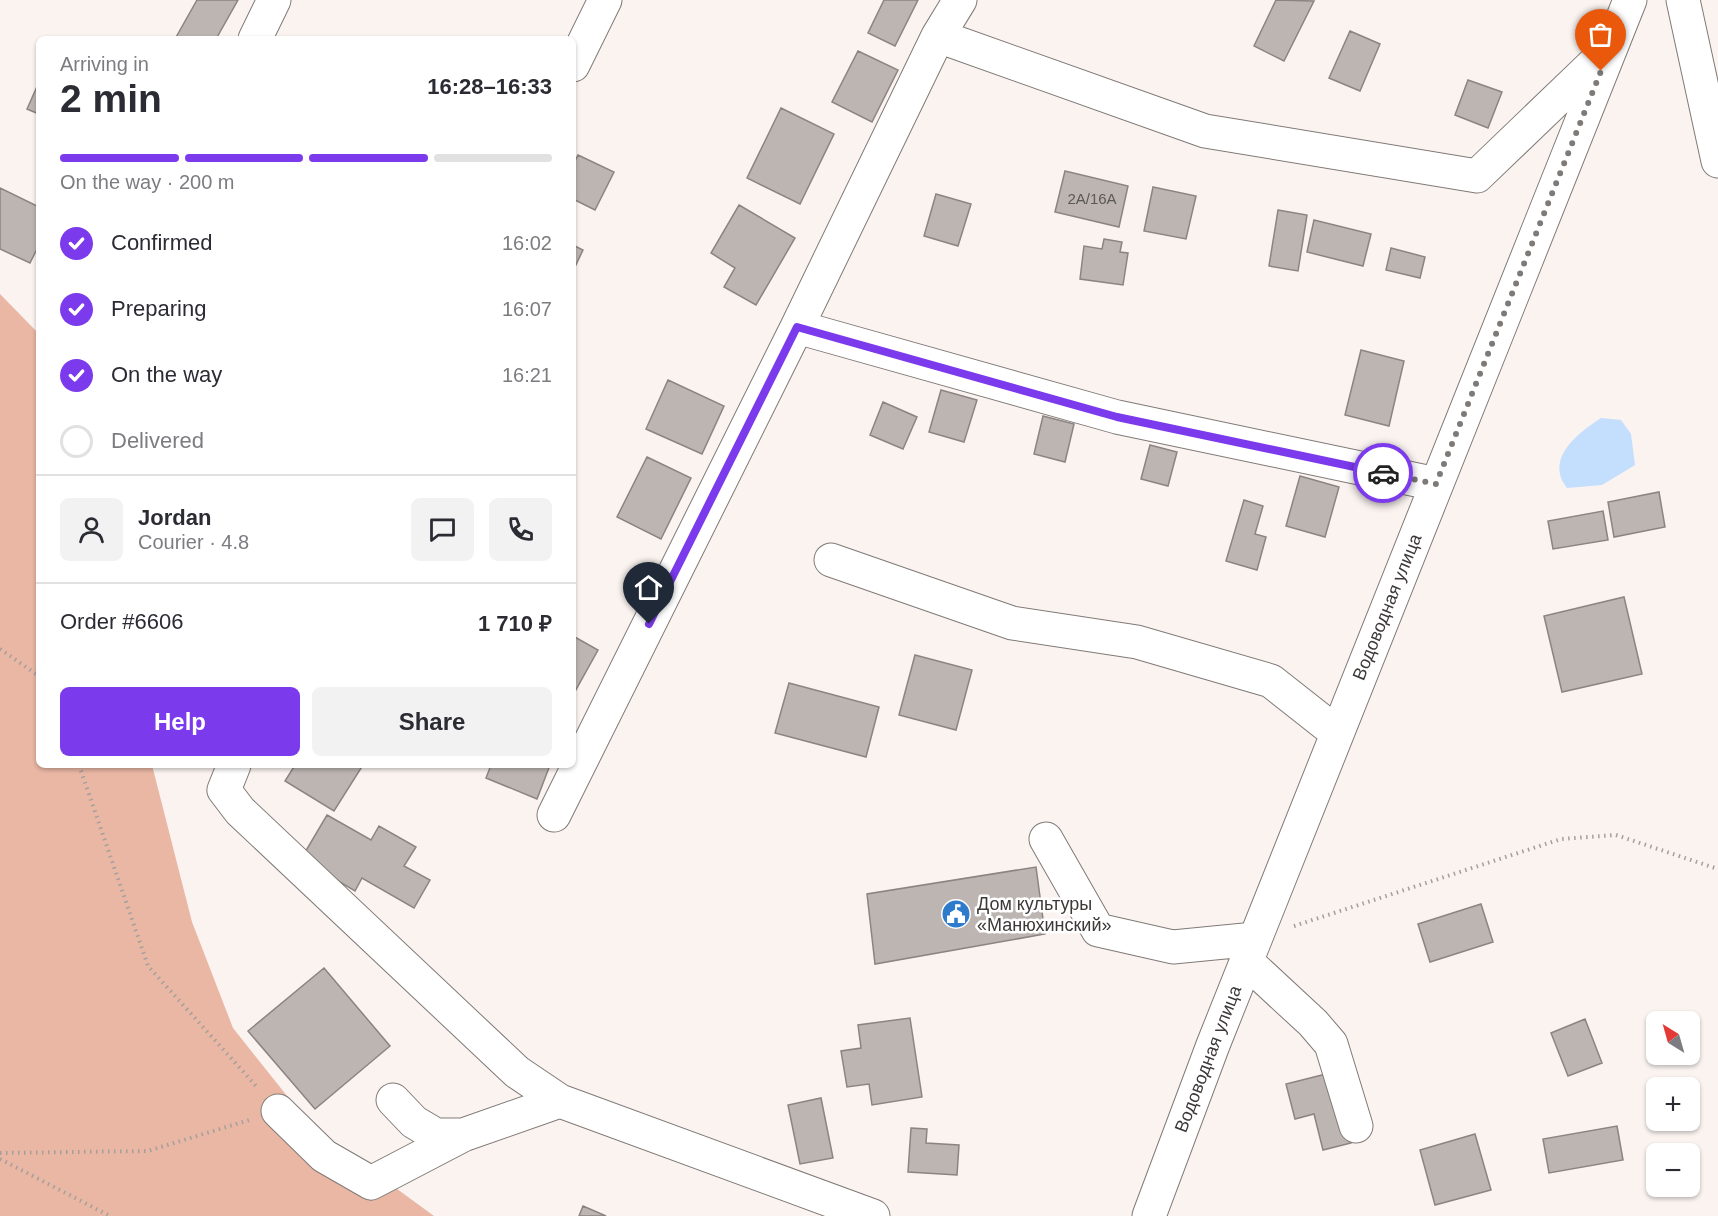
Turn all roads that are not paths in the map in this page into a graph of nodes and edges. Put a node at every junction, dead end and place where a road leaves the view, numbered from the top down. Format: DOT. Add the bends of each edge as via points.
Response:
graph roads {
  1 [pos="274,0"];
  2 [pos="605,0"];
  3 [pos="960,0"];
  4 [pos="1630,0"];
  5 [pos="1683,0"];
  6 [pos="256,36"];
  7 [pos="938,36"];
  8 [pos="1609,49"];
  9 [pos="576,59"];
  10 [pos="1718,161"];
  11 [pos="797,327"];
  12 [pos="1436,484"];
  13 [pos="831,560"];
  14 [pos="1337,733"];
  15 [pos="233,768"];
  16 [pos="554,815"];
  17 [pos="1046,839"];
  18 [pos="1250,950"];
  19 [pos="393,1100"];
  20 [pos="560,1101"];
  21 [pos="278,1111"];
  22 [pos="1356,1126"];
  23 [pos="463,1135"];
  24 [pos="873,1216"];
  25 [pos="1149,1216"];
  1 -- 6 [label="street"];
  2 -- 9 [label="street"];
  3 -- 7 [label="street"];
  4 -- 8 [label="street, Водоводная улица"];
  5 -- 10 [label="street"];
  7 -- 8 [label="street" via="1205,131 1477,176"];
  7 -- 11 [label="street"];
  8 -- 12 [label="street, Водоводная улица"];
  11 -- 12 [label="street" via="1117,417"];
  11 -- 16 [label="street"];
  12 -- 14 [label="street, Водоводная улица"];
  13 -- 14 [label="street" via="1012,623 1137,642 1271,681"];
  14 -- 18 [label="street, Водоводная улица"];
  15 -- 20 [label="street" via="224,790 240,810 517,1072"];
  17 -- 18 [label="street" via="1098,930 1173,947"];
  18 -- 22 [label="street" via="1331,1044"];
  18 -- 25 [label="street, Водоводная улица"];
  19 -- 23 [label="street" via="414,1122 436,1134"];
  20 -- 23 [label="street"];
  20 -- 24 [label="street"];
  21 -- 23 [label="street" via="324,1156 371,1183"];
}
